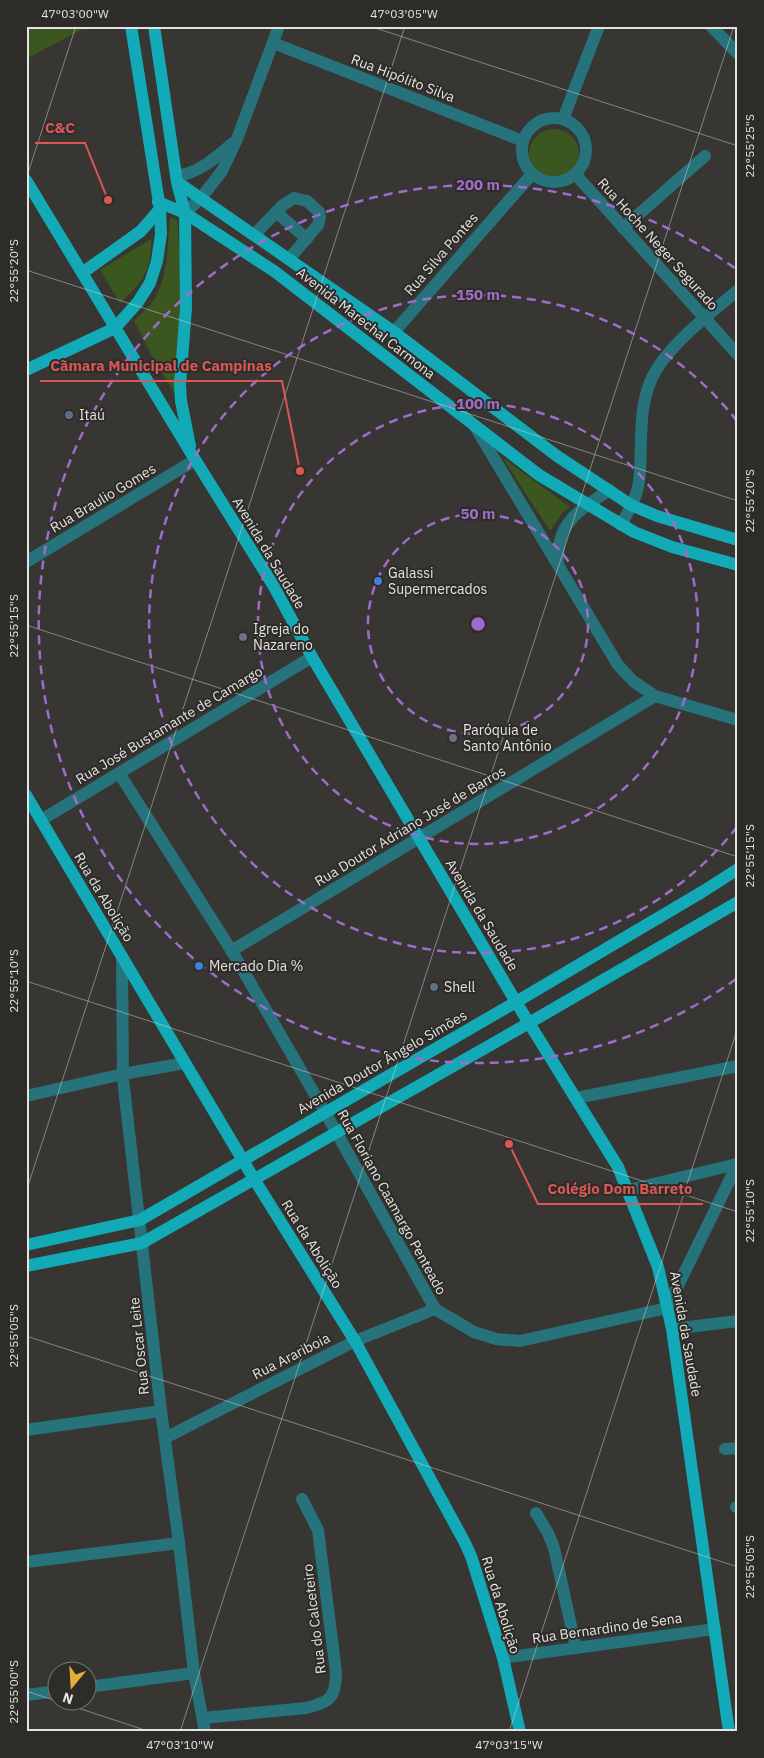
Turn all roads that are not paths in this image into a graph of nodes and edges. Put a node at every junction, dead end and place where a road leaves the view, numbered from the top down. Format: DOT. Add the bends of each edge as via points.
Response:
graph roads {
  1 [pos="131,26"];
  2 [pos="154,26"];
  3 [pos="280,26"];
  4 [pos="599,26"];
  5 [pos="711,26"];
  6 [pos="273,43"];
  7 [pos="738,54"];
  8 [pos="562,119"];
  9 [pos="237,139"];
  10 [pos="523,140"];
  11 [pos="705,156"];
  12 [pos="532,174"];
  13 [pos="576,175"];
  14 [pos="176,179"];
  15 [pos="26,180"];
  16 [pos="201,198"];
  17 [pos="159,205"];
  18 [pos="276,212"];
  19 [pos="185,213"];
  20 [pos="623,228"];
  21 [pos="254,234"];
  22 [pos="306,239"];
  23 [pos="289,259"];
  24 [pos="82,273"];
  25 [pos="738,290"];
  26 [pos="704,319"];
  27 [pos="115,328"];
  28 [pos="394,332"];
  29 [pos="738,355"];
  30 [pos="26,370"];
  31 [pos="474,425"];
  32 [pos="193,457"];
  33 [pos="610,490"];
  34 [pos="588,505"];
  35 [pos="631,505"];
  36 [pos="621,525"];
  37 [pos="738,540"];
  38 [pos="26,562"];
  39 [pos="558,564"];
  40 [pos="738,565"];
  41 [pos="312,657"];
  42 [pos="655,696"];
  43 [pos="738,720"];
  44 [pos="119,773"];
  45 [pos="26,795"];
  46 [pos="41,820"];
  47 [pos="419,838"];
  48 [pos="738,869"];
  49 [pos="738,902"];
  50 [pos="231,951"];
  51 [pos="122,956"];
  52 [pos="516,1002"];
  53 [pos="529,1023"];
  54 [pos="185,1063"];
  55 [pos="738,1066"];
  56 [pos="123,1074"];
  57 [pos="26,1096"];
  58 [pos="576,1098"];
  59 [pos="325,1112"];
  60 [pos="336,1131"];
  61 [pos="243,1160"];
  62 [pos="737,1163"];
  63 [pos="254,1179"];
  64 [pos="628,1190"];
  65 [pos="140,1220"];
  66 [pos="142,1242"];
  67 [pos="26,1246"];
  68 [pos="26,1266"];
  69 [pos="667,1308"];
  70 [pos="435,1309"];
  71 [pos="738,1321"];
  72 [pos="672,1329"];
  73 [pos="355,1341"];
  74 [pos="161,1411"];
  75 [pos="26,1430"];
  76 [pos="165,1438"];
  77 [pos="738,1448"];
  78 [pos="725,1450"];
  79 [pos="302,1499"];
  80 [pos="536,1513"];
  81 [pos="180,1544"];
  82 [pos="26,1562"];
  83 [pos="715,1629"];
  84 [pos="576,1648"];
  85 [pos="503,1658"];
  86 [pos="194,1673"];
  87 [pos="98,1686"];
  88 [pos="48,1692"];
  89 [pos="26,1695"];
  90 [pos="203,1718"];
  91 [pos="205,1732"];
  92 [pos="520,1732"];
  93 [pos="729,1732"];
  1 -- 17 [label="main road"];
  2 -- 14 [label="main road"];
  3 -- 6 [label="street"];
  4 -- 8 [label="street"];
  5 -- 7 [label="street"];
  6 -- 9 [label="street"];
  6 -- 10 [label="street, Rua Hipólito Silva"];
  8 -- 10 [label="street" via="553,118 534,124"];
  8 -- 13 [label="street" via="581,132 586,143 587,155"];
  9 -- 14 [label="street" via="200,169"];
  9 -- 16 [label="street" via="222,171"];
  10 -- 12 [label="street" via="522,158"];
  11 -- 20 [label="street"];
  12 -- 13 [label="street" via="540,180 558,183"];
  12 -- 28 [label="street, Rua Silva Pontes"];
  13 -- 20 [label="street, Rua Hoche Neger Segurado"];
  14 -- 16 [label="main road, Avenida Marechal Carmona"];
  14 -- 19 [label="main road"];
  15 -- 24 [label="main road, Avenida da Saudade"];
  16 -- 19 [label="street"];
  16 -- 21 [label="main road, Avenida Marechal Carmona"];
  17 -- 19 [label="main road, Avenida Marechal Carmona"];
  17 -- 24 [label="main road" via="141,231"];
  17 -- 27 [label="main road" via="161,234 150,283"];
  18 -- 21 [label="street"];
  18 -- 22 [label="street"];
  18 -- 22 [label="street" via="294,198 306,201 319,212 318,225"];
  19 -- 31 [label="main road, Avenida Marechal Carmona" via="274,271"];
  19 -- 32 [label="main road" via="186,308 180,384"];
  20 -- 26 [label="street, Rua Hoche Neger Segurado"];
  21 -- 23 [label="main road, Avenida Marechal Carmona"];
  22 -- 23 [label="street"];
  23 -- 28 [label="main road, Avenida Marechal Carmona"];
  24 -- 27 [label="main road, Avenida da Saudade"];
  25 -- 26 [label="street"];
  26 -- 29 [label="street, Rua Hoche Neger Segurado"];
  26 -- 35 [label="street" via="668,353 651,380 645,400 639,484"];
  27 -- 30 [label="main road"];
  27 -- 32 [label="main road, Avenida da Saudade"];
  28 -- 33 [label="main road, Avenida Marechal Carmona" via="557,456"];
  31 -- 34 [label="main road, Avenida Marechal Carmona" via="539,475"];
  31 -- 39 [label="street"];
  32 -- 38 [label="street, Rua Braulio Gomes"];
  32 -- 41 [label="main road, Avenida da Saudade" via="273,585"];
  33 -- 34 [label="street"];
  33 -- 35 [label="main road, Avenida Marechal Carmona"];
  34 -- 36 [label="main road, Avenida Marechal Carmona"];
  34 -- 39 [label="street" via="565,526 557,548"];
  35 -- 36 [label="street"];
  35 -- 37 [label="main road, Avenida Marechal Carmona"];
  36 -- 40 [label="main road, Avenida Marechal Carmona" via="659,543"];
  39 -- 42 [label="street" via="618,666"];
  41 -- 44 [label="street, Rua José Bustamante de Camargo"];
  41 -- 47 [label="main road, Avenida da Saudade"];
  42 -- 43 [label="street"];
  42 -- 47 [label="street, Rua Doutor Adriano José de Barros"];
  44 -- 46 [label="street, Rua José Bustamante de Camargo"];
  44 -- 50 [label="street, Rua Floriano Caamargo Penteado"];
  45 -- 46 [label="main road, Rua da Abolição"];
  46 -- 51 [label="main road, Rua da Abolição"];
  47 -- 50 [label="street, Rua Doutor Adriano José de Barros"];
  47 -- 52 [label="main road, Avenida da Saudade"];
  48 -- 52 [label="main road, Avenida Doutor Ângelo Simões"];
  49 -- 53 [label="main road"];
  50 -- 59 [label="street, Rua Floriano Caamargo Penteado"];
  51 -- 54 [label="main road, Rua da Abolição"];
  51 -- 56 [label="street, Rua Oscar Leite"];
  52 -- 53 [label="main road, Avenida da Saudade"];
  52 -- 59 [label="main road, Avenida Doutor Ângelo Simões"];
  53 -- 58 [label="main road, Avenida da Saudade"];
  53 -- 60 [label="main road"];
  54 -- 56 [label="street"];
  54 -- 61 [label="main road, Rua da Abolição"];
  55 -- 58 [label="street"];
  56 -- 57 [label="street"];
  56 -- 65 [label="street, Rua Oscar Leite"];
  58 -- 64 [label="main road, Avenida da Saudade" via="618,1167"];
  59 -- 60 [label="street, Rua Floriano Caamargo Penteado"];
  59 -- 61 [label="main road, Avenida Doutor Ângelo Simões"];
  60 -- 63 [label="main road"];
  60 -- 70 [label="street, Rua Floriano Caamargo Penteado"];
  61 -- 63 [label="main road, Rua da Abolição"];
  61 -- 65 [label="main road, Avenida Doutor Ângelo Simões"];
  62 -- 64 [label="street"];
  62 -- 69 [label="street"];
  63 -- 66 [label="main road"];
  63 -- 73 [label="main road, Rua da Abolição"];
  64 -- 69 [label="main road, Avenida da Saudade" via="658,1267"];
  65 -- 66 [label="street, Rua Oscar Leite"];
  65 -- 67 [label="main road, Avenida Doutor Ângelo Simões"];
  66 -- 68 [label="main road"];
  66 -- 74 [label="street, Rua Oscar Leite"];
  69 -- 70 [label="street, Rua Floriano Caamargo Penteado" via="520,1341 496,1339 474,1332"];
  69 -- 72 [label="main road, Avenida da Saudade"];
  70 -- 73 [label="street, Rua Arariboia"];
  71 -- 72 [label="street"];
  72 -- 83 [label="main road, Avenida da Saudade"];
  73 -- 76 [label="street, Rua Arariboia"];
  73 -- 85 [label="main road, Rua da Abolição" via="464,1541"];
  74 -- 75 [label="street"];
  74 -- 76 [label="street, Rua Oscar Leite"];
  76 -- 81 [label="street, Rua Oscar Leite"];
  77 -- 78 [label="street"];
  79 -- 90 [label="street, Rua do Calceteiro" via="318,1530 336,1688 320,1705"];
  80 -- 84 [label="street" via="554,1548"];
  81 -- 82 [label="street"];
  81 -- 86 [label="street, Rua Oscar Leite"];
  83 -- 84 [label="street, Rua Bernardino de Sena"];
  83 -- 93 [label="main road, Avenida da Saudade"];
  84 -- 85 [label="street, Rua Bernardino de Sena"];
  85 -- 92 [label="main road, Rua da Abolição"];
  86 -- 87 [label="street"];
  86 -- 90 [label="street, Rua Oscar Leite"];
  88 -- 89 [label="street"];
  90 -- 91 [label="street, Rua Oscar Leite"];
}
